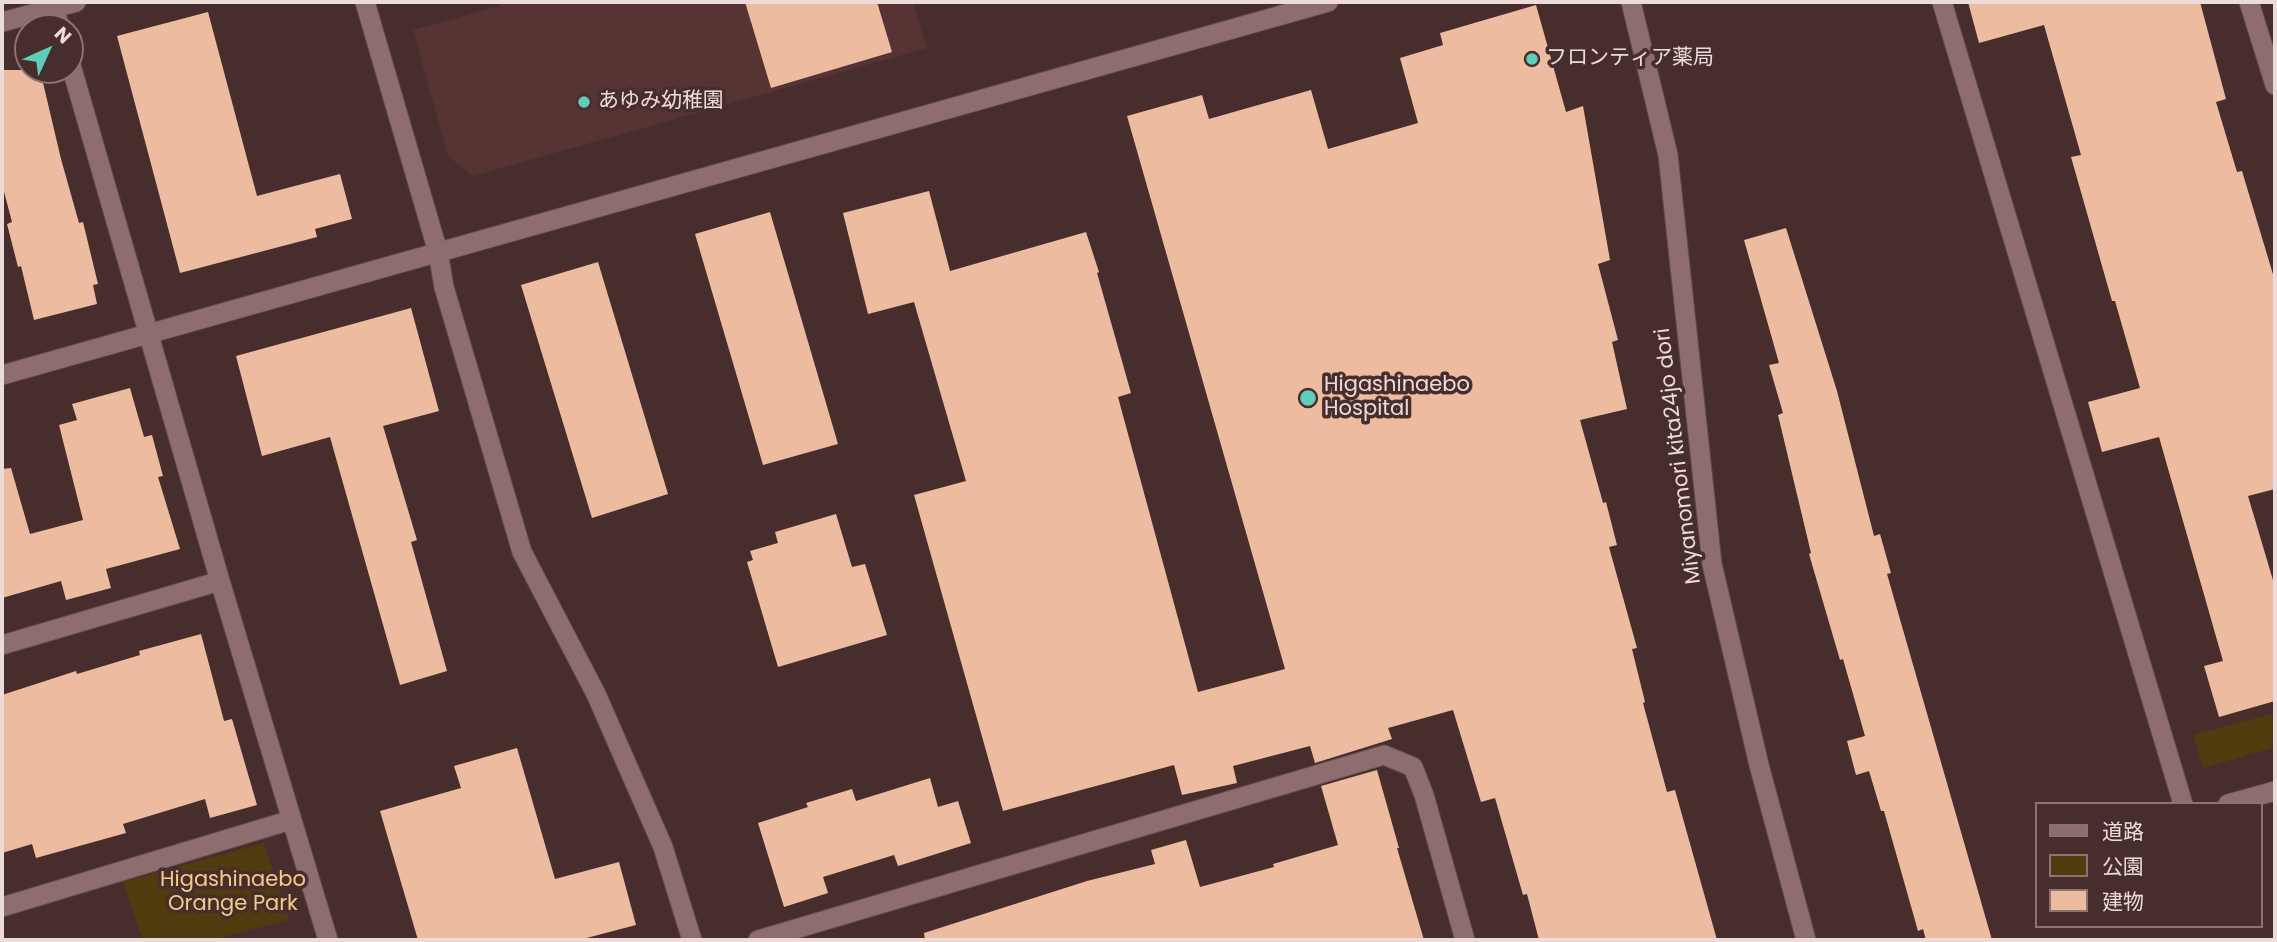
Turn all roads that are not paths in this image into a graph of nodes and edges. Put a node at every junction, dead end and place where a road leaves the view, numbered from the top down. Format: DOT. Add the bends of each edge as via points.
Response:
graph roads {
  1 [pos="76,2"];
  2 [pos="365,2"];
  3 [pos="1328,2"];
  4 [pos="1632,2"];
  5 [pos="1942,2"];
  6 [pos="2256,3"];
  7 [pos="54,8"];
  8 [pos="56,14"];
  9 [pos="2,22"];
  10 [pos="76,84"];
  11 [pos="2275,85"];
  12 [pos="438,252"];
  13 [pos="150,333"];
  14 [pos="2,375"];
  15 [pos="220,581"];
  16 [pos="2,645"];
  17 [pos="2275,792"];
  18 [pos="2182,802"];
  19 [pos="2236,802"];
  20 [pos="291,820"];
  21 [pos="2,907"];
  22 [pos="328,940"];
  23 [pos="692,940"];
  24 [pos="758,940"];
  25 [pos="1465,940"];
  26 [pos="1806,940"];
  1 -- 7 [label="street"];
  2 -- 12 [label="street"];
  3 -- 12 [label="street"];
  4 -- 26 [label="street, Miyanomori kita24jo dori" via="1668,155 1713,565"];
  5 -- 18 [label="street"];
  6 -- 11 [label="street"];
  7 -- 8 [label="street"];
  7 -- 9 [label="street"];
  10 -- 13 [label="street"];
  12 -- 13 [label="street"];
  12 -- 23 [label="street" via="522,552 602,706 663,847"];
  13 -- 14 [label="street"];
  13 -- 15 [label="street"];
  15 -- 16 [label="street"];
  15 -- 20 [label="street"];
  17 -- 19 [label="street"];
  20 -- 21 [label="street"];
  20 -- 22 [label="street"];
  24 -- 25 [label="street" via="1384,755 1413,767"];
}
